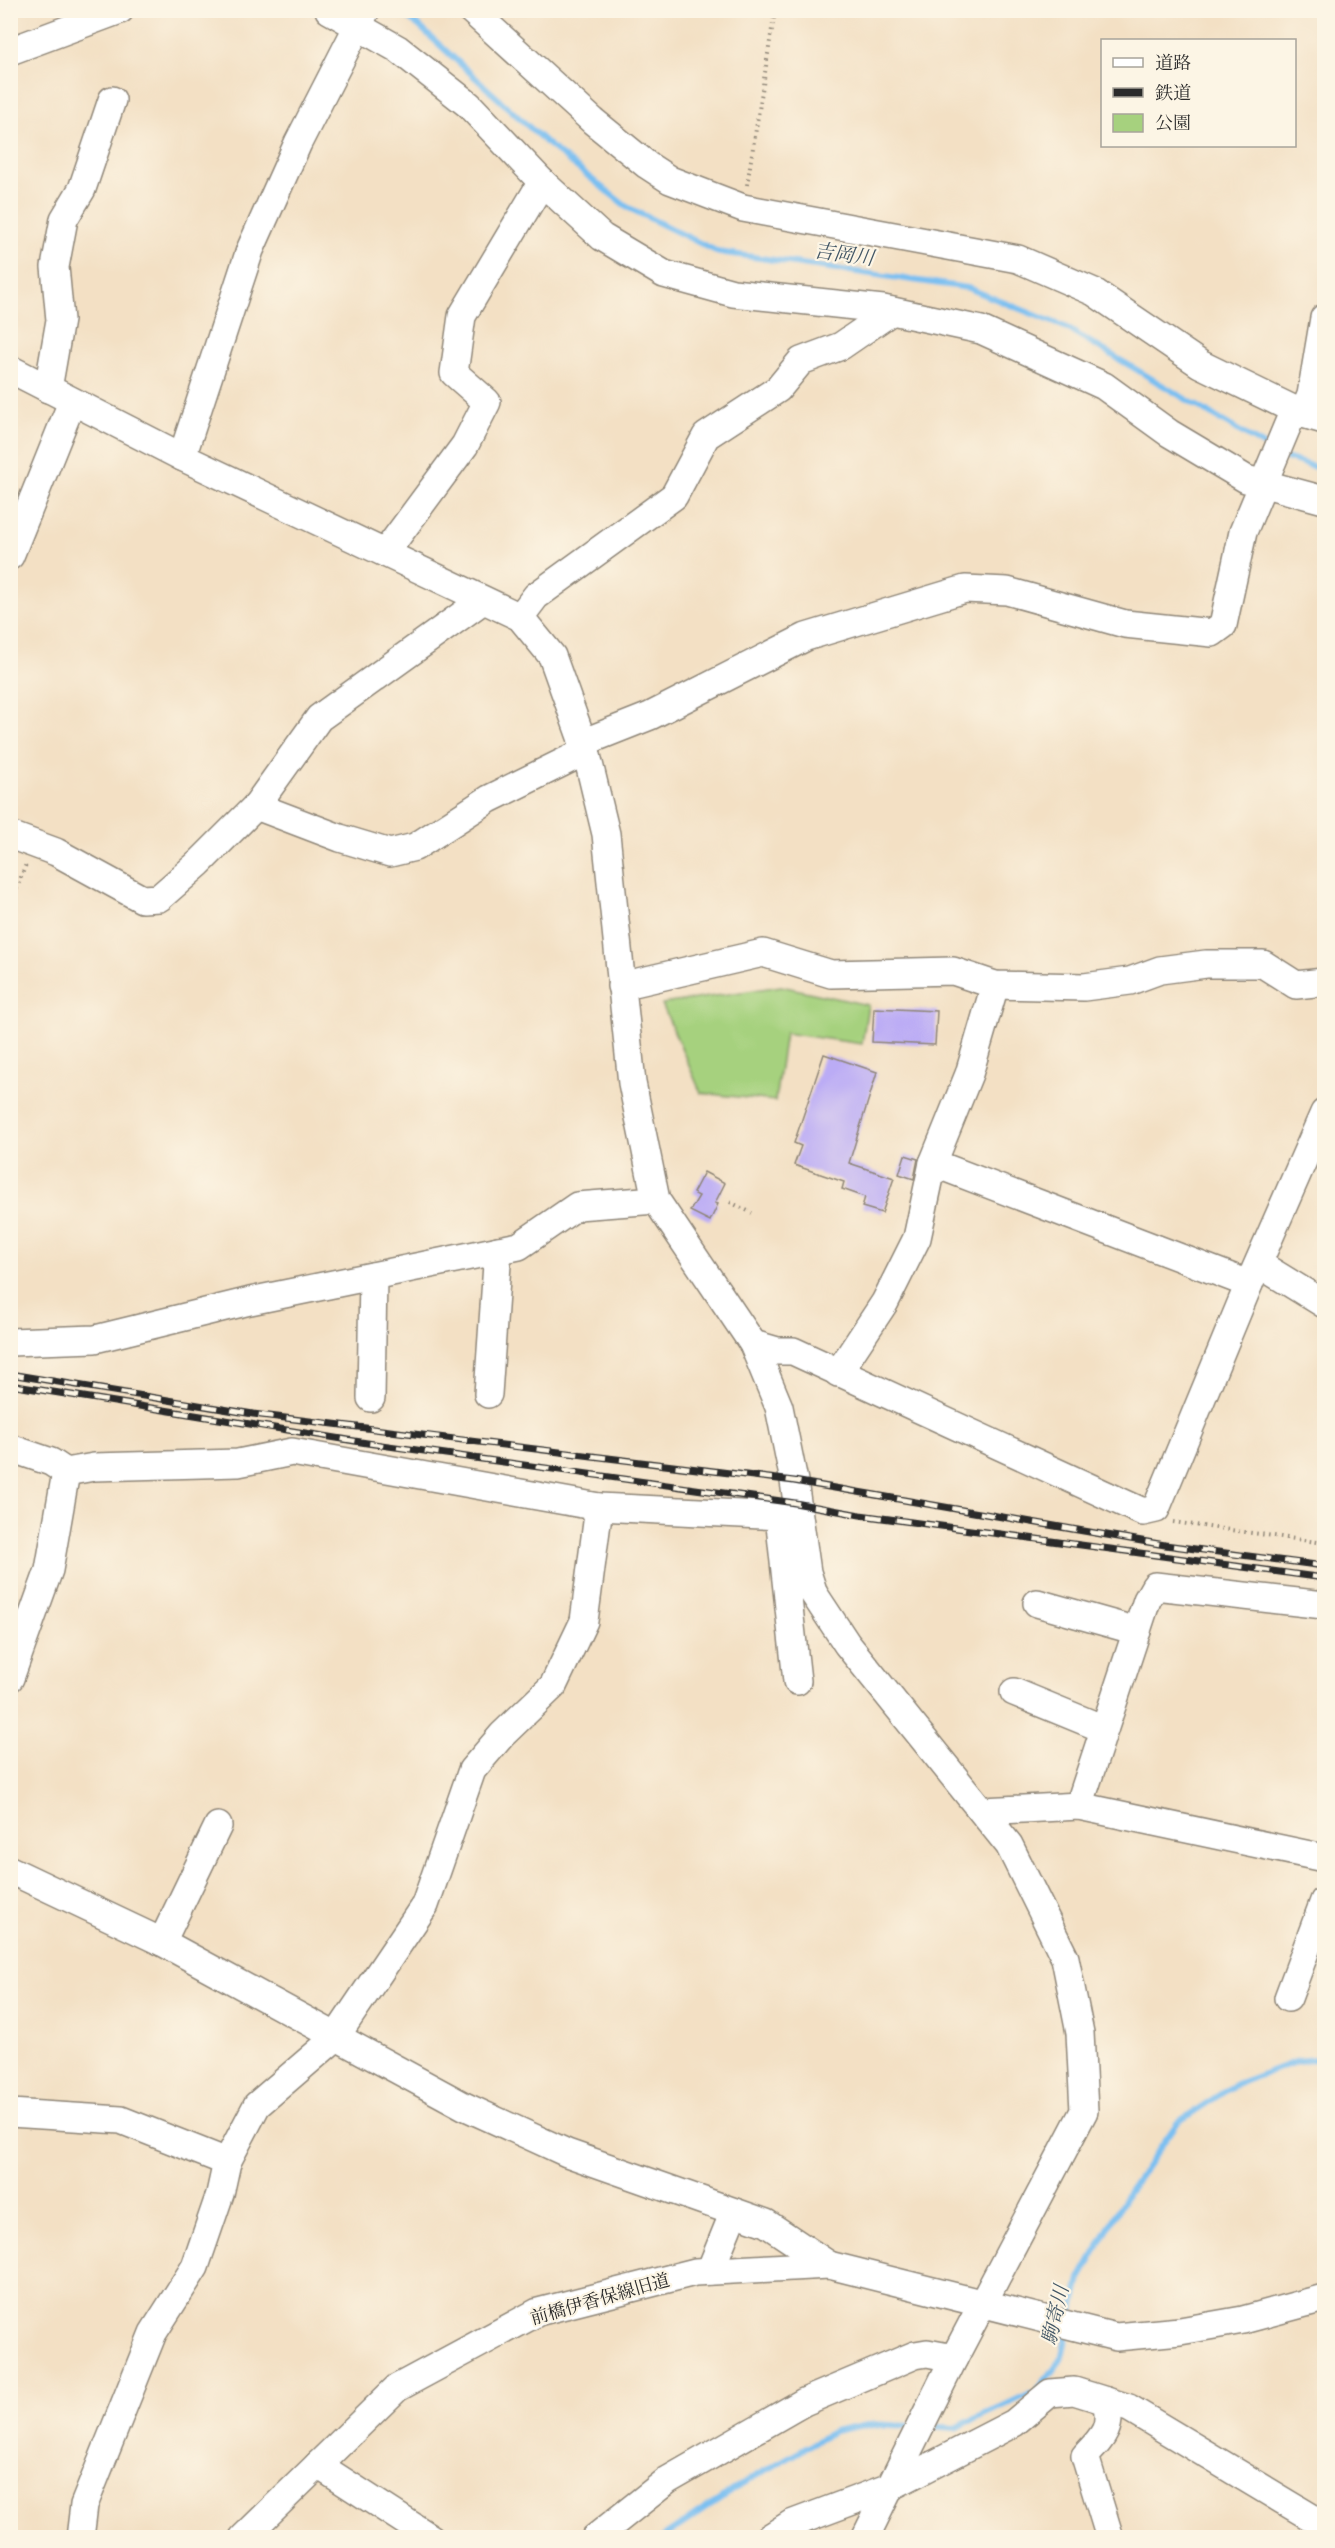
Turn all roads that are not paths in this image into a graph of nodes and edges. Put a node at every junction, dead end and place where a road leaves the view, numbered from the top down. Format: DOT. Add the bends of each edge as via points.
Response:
graph roads {
  1 [pos="120,10"];
  2 [pos="329,10"];
  3 [pos="471,10"];
  4 [pos="362,18"];
  5 [pos="10,51"];
  6 [pos="112,100"];
  7 [pos="542,182"];
  8 [pos="892,311"];
  9 [pos="1324,318"];
  10 [pos="10,369"];
  11 [pos="48,389"];
  12 [pos="72,402"];
  13 [pos="1301,418"];
  14 [pos="182,457"];
  15 [pos="1264,479"];
  16 [pos="1324,500"];
  17 [pos="385,553"];
  18 [pos="10,556"];
  19 [pos="483,600"];
  20 [pos="520,617"];
  21 [pos="584,747"];
  22 [pos="256,806"];
  23 [pos="22,839"];
  24 [pos="1324,982"];
  25 [pos="995,985"];
  26 [pos="621,986"];
  27 [pos="1324,1113"];
  28 [pos="933,1162"];
  29 [pos="656,1200"];
  30 [pos="498,1250"];
  31 [pos="1254,1274"];
  32 [pos="373,1276"];
  33 [pos="1324,1304"];
  34 [pos="10,1342"];
  35 [pos="753,1344"];
  36 [pos="838,1373"];
  37 [pos="488,1394"];
  38 [pos="371,1398"];
  39 [pos="10,1448"];
  40 [pos="66,1472"];
  41 [pos="599,1507"];
  42 [pos="814,1593"];
  43 [pos="787,1595"];
  44 [pos="1036,1603"];
  45 [pos="1324,1605"];
  46 [pos="1137,1631"];
  47 [pos="10,1678"];
  48 [pos="797,1681"];
  49 [pos="1014,1692"];
  50 [pos="1104,1729"];
  51 [pos="1079,1806"];
  52 [pos="983,1811"];
  53 [pos="218,1826"];
  54 [pos="1324,1857"];
  55 [pos="10,1870"];
  56 [pos="1324,1901"];
  57 [pos="162,1942"];
  58 [pos="1288,1998"];
  59 [pos="335,2038"];
  60 [pos="12,2115"];
  61 [pos="226,2162"];
  62 [pos="734,2212"];
  63 [pos="829,2265"];
  64 [pos="710,2271"];
  65 [pos="1324,2298"];
  66 [pos="982,2305"];
  67 [pos="954,2358"];
  68 [pos="1106,2401"];
  69 [pos="318,2465"];
  70 [pos="890,2487"];
  71 [pos="1324,2525"];
  72 [pos="395,2528"];
  73 [pos="80,2538"];
  74 [pos="243,2538"];
  75 [pos="431,2538"];
  76 [pos="595,2538"];
  77 [pos="769,2538"];
  78 [pos="865,2538"];
  79 [pos="1110,2538"];
  1 -- 5 [label="street"];
  2 -- 4 [label="street"];
  3 -- 13 [label="street" via="593,121 670,180 743,208 1018,259 1094,292 1200,364"];
  4 -- 7 [label="street" via="469,105"];
  4 -- 14 [label="street" via="298,143 250,250"];
  6 -- 11 [label="street" via="82,189 64,219 55,267 60,320"];
  7 -- 8 [label="street" via="602,237 664,274 733,293"];
  7 -- 17 [label="street" via="462,316 454,373 487,402 465,445"];
  8 -- 15 [label="street" via="981,330 1104,386 1169,433 1246,478"];
  8 -- 20 [label="street" via="841,346 801,361 778,389 706,436 674,496 537,596"];
  9 -- 13 [label="street" via="1311,395"];
  10 -- 11 [label="street"];
  11 -- 12 [label="street"];
  12 -- 14 [label="street"];
  12 -- 18 [label="street"];
  13 -- 15 [label="street"];
  14 -- 17 [label="street"];
  15 -- 16 [label="street"];
  15 -- 21 [label="street" via="1243,532 1223,625 1212,633 1125,624 1007,591 965,590 806,637"];
  17 -- 19 [label="street"];
  19 -- 20 [label="street"];
  19 -- 22 [label="street" via="319,718"];
  20 -- 21 [label="street" via="552,656"];
  21 -- 22 [label="street" via="489,799 415,847 390,853"];
  21 -- 26 [label="street" via="606,834"];
  22 -- 23 [label="street" via="159,897 142,898 56,852"];
  24 -- 25 [label="street" via="1296,985 1263,964 1206,964 1083,987"];
  25 -- 26 [label="street" via="953,971 831,974 763,953"];
  25 -- 28 [label="street" via="969,1074"];
  26 -- 29 [label="street" via="632,1083"];
  27 -- 31 [label="street"];
  28 -- 31 [label="street"];
  28 -- 36 [label="street" via="917,1238 885,1302"];
  29 -- 30 [label="street" via="577,1206 519,1246"];
  29 -- 35 [label="street"];
  30 -- 32 [label="street"];
  30 -- 37 [label="street"];
  31 -- 33 [label="street"];
  31 -- 36 [label="street" via="1156,1509 1147,1512"];
  32 -- 34 [label="street" via="95,1339"];
  32 -- 38 [label="street"];
  35 -- 36 [label="street" via="793,1351"];
  35 -- 42 [label="street" via="779,1407"];
  39 -- 40 [label="street" via="51,1462"];
  40 -- 41 [label="street" via="94,1467 238,1463 292,1452"];
  40 -- 47 [label="street" via="49,1570"];
  41 -- 43 [label="street" via="778,1516"];
  41 -- 59 [label="street" via="584,1621 553,1686 472,1770 425,1905"];
  42 -- 43 [label="street"];
  42 -- 52 [label="street" via="847,1644"];
  43 -- 48 [label="street"];
  44 -- 46 [label="street"];
  45 -- 46 [label="street" via="1155,1586"];
  46 -- 50 [label="street"];
  49 -- 50 [label="street"];
  50 -- 51 [label="street"];
  51 -- 52 [label="street"];
  51 -- 54 [label="street"];
  52 -- 66 [label="street" via="1009,1845 1065,1958 1080,2033 1084,2111"];
  53 -- 57 [label="street"];
  55 -- 57 [label="street"];
  56 -- 58 [label="street"];
  57 -- 59 [label="street"];
  59 -- 61 [label="street" via="257,2105"];
  59 -- 62 [label="street" via="464,2106 567,2153"];
  60 -- 61 [label="street" via="121,2120"];
  61 -- 73 [label="street" via="220,2194 195,2267 153,2333 84,2505"];
  62 -- 63 [label="street" via="766,2223"];
  62 -- 64 [label="street"];
  63 -- 64 [label="street, 前橋伊香保線旧道"];
  63 -- 66 [label="street, 前橋伊香保線旧道"];
  64 -- 69 [label="street, 前橋伊香保線旧道" via="538,2312 397,2388"];
  65 -- 66 [label="street, 前橋伊香保線旧道" via="1243,2320 1116,2337"];
  66 -- 67 [label="street"];
  67 -- 70 [label="street"];
  67 -- 76 [label="street" via="915,2355 804,2402 668,2480"];
  68 -- 70 [label="street" via="1074,2391 1050,2393 1014,2423"];
  68 -- 71 [label="street" via="1129,2408"];
  68 -- 79 [label="street" via="1111,2418 1102,2437 1084,2456"];
  69 -- 72 [label="street"];
  69 -- 74 [label="street, 前橋伊香保線旧道"];
  70 -- 77 [label="street" via="790,2524"];
  70 -- 78 [label="street"];
  72 -- 75 [label="street"];
}
